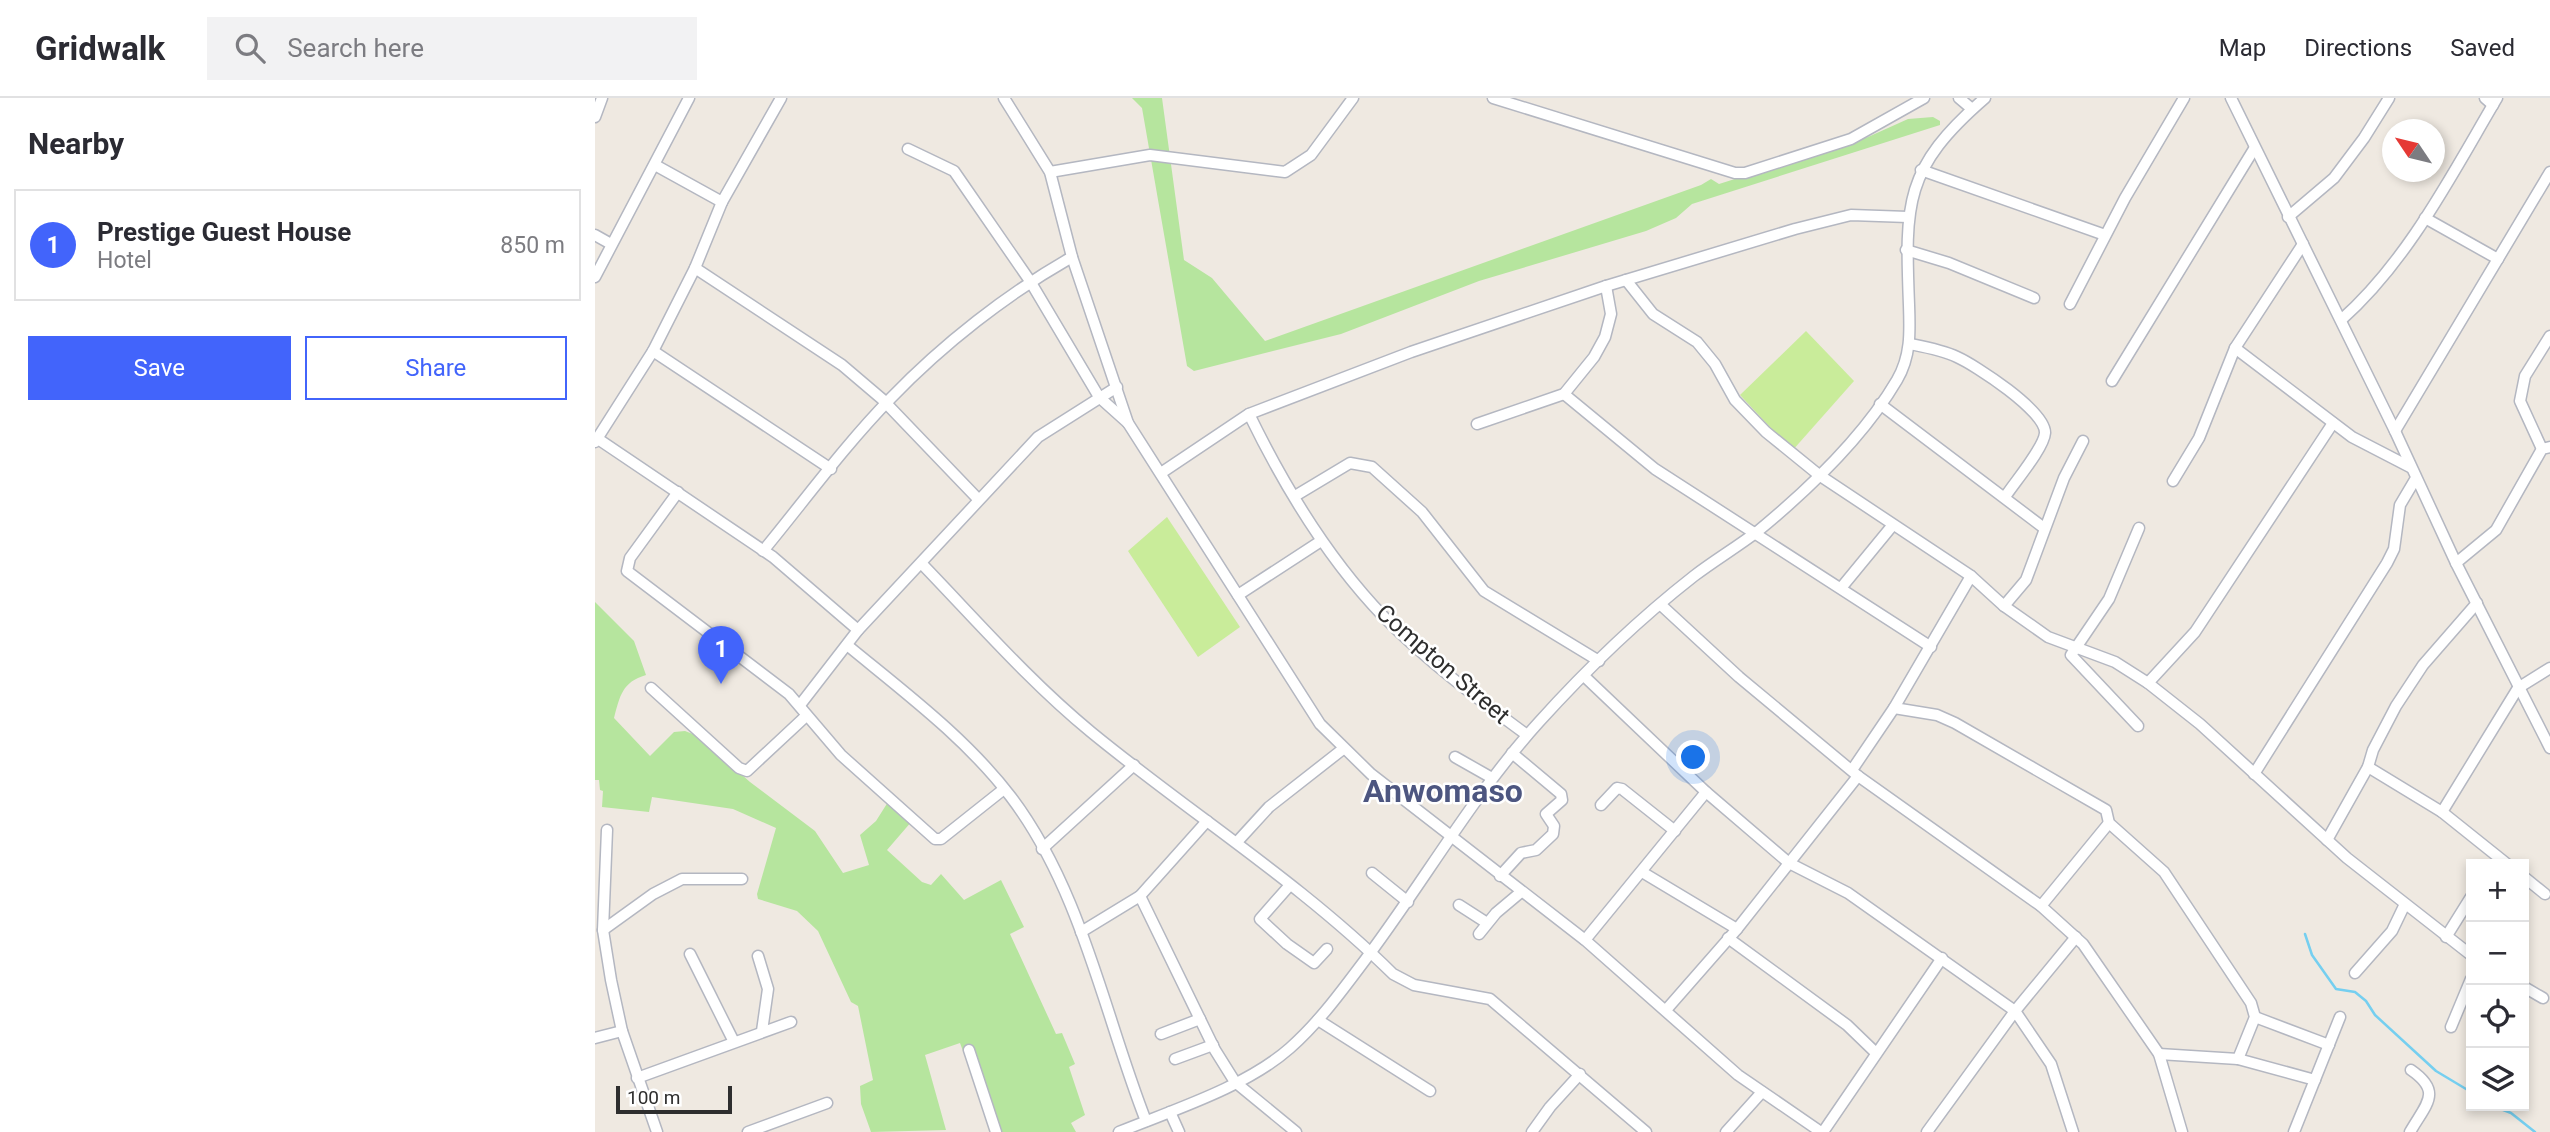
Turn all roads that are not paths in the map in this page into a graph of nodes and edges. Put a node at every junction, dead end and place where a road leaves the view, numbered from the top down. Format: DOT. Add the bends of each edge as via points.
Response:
graph roads {
  1 [pos="602,98"];
  2 [pos="689,98"];
  3 [pos="781,98"];
  4 [pos="1004,98"];
  5 [pos="1353,98"];
  6 [pos="1493,98"];
  7 [pos="1924,98"];
  8 [pos="1959,98"];
  9 [pos="1985,98"];
  10 [pos="2184,98"];
  11 [pos="2231,98"];
  12 [pos="2389,98"];
  13 [pos="2492,100"];
  14 [pos="1972,109"];
  15 [pos="595,117"];
  16 [pos="908,149"];
  17 [pos="2254,149"];
  18 [pos="655,164"];
  19 [pos="1921,170"];
  20 [pos="1050,172"];
  21 [pos="2550,172"];
  22 [pos="722,202"];
  23 [pos="1908,217"];
  24 [pos="2288,217"];
  25 [pos="2425,218"];
  26 [pos="595,235"];
  27 [pos="2105,235"];
  28 [pos="611,244"];
  29 [pos="2303,244"];
  30 [pos="1906,250"];
  31 [pos="1072,257"];
  32 [pos="2498,260"];
  33 [pos="695,268"];
  34 [pos="595,277"];
  35 [pos="1626,280"];
  36 [pos="1030,281"];
  37 [pos="1606,286"];
  38 [pos="2034,298"];
  39 [pos="2070,303"];
  40 [pos="2341,320"];
  41 [pos="2550,336"];
  42 [pos="1910,344"];
  43 [pos="2235,348"];
  44 [pos="653,351"];
  45 [pos="2112,381"];
  46 [pos="1117,387"];
  47 [pos="1564,394"];
  48 [pos="1099,397"];
  49 [pos="886,404"];
  50 [pos="1880,404"];
  51 [pos="1249,414"];
  52 [pos="1129,423"];
  53 [pos="2333,423"];
  54 [pos="1477,424"];
  55 [pos="2395,430"];
  56 [pos="597,440"];
  57 [pos="2083,441"];
  58 [pos="2546,448"];
  59 [pos="2410,467"];
  60 [pos="831,469"];
  61 [pos="1161,473"];
  62 [pos="1819,475"];
  63 [pos="2416,478"];
  64 [pos="2173,481"];
  65 [pos="678,492"];
  66 [pos="1295,496"];
  67 [pos="2005,497"];
  68 [pos="978,499"];
  69 [pos="1892,526"];
  70 [pos="2044,528"];
  71 [pos="2139,528"];
  72 [pos="1756,532"];
  73 [pos="1321,541"];
  74 [pos="763,551"];
  75 [pos="2456,563"];
  76 [pos="922,564"];
  77 [pos="1972,576"];
  78 [pos="1841,588"];
  79 [pos="1238,595"];
  80 [pos="2477,603"];
  81 [pos="1661,605"];
  82 [pos="2004,606"];
  83 [pos="858,630"];
  84 [pos="847,645"];
  85 [pos="1931,647"];
  86 [pos="2073,648"];
  87 [pos="1599,661"];
  88 [pos="2550,668"];
  89 [pos="1584,676"];
  90 [pos="2148,683"];
  91 [pos="651,688"];
  92 [pos="2518,688"];
  93 [pos="800,705"];
  94 [pos="1894,708"];
  95 [pos="805,717"];
  96 [pos="2138,726"];
  97 [pos="1527,735"];
  98 [pos="2550,748"];
  99 [pos="1343,749"];
  100 [pos="1512,754"];
  101 [pos="1455,757"];
  102 [pos="1134,765"];
  103 [pos="2368,767"];
  104 [pos="1855,773"];
  105 [pos="2254,774"];
  106 [pos="1492,778"];
  107 [pos="1004,789"];
  108 [pos="1706,792"];
  109 [pos="1601,806"];
  110 [pos="2442,812"];
  111 [pos="1207,821"];
  112 [pos="2109,823"];
  113 [pos="607,830"];
  114 [pos="1675,831"];
  115 [pos="1451,840"];
  116 [pos="2327,840"];
  117 [pos="1237,842"];
  118 [pos="1042,849"];
  119 [pos="2493,859"];
  120 [pos="1789,863"];
  121 [pos="1642,872"];
  122 [pos="1372,873"];
  123 [pos="1500,876"];
  124 [pos="742,879"];
  125 [pos="2529,881"];
  126 [pos="1290,885"];
  127 [pos="1521,892"];
  128 [pos="2545,894"];
  129 [pos="1140,896"];
  130 [pos="1408,902"];
  131 [pos="2405,904"];
  132 [pos="1459,905"];
  133 [pos="2466,905"];
  134 [pos="2041,906"];
  135 [pos="1487,923"];
  136 [pos="1737,929"];
  137 [pos="603,930"];
  138 [pos="1081,932"];
  139 [pos="1479,934"];
  140 [pos="2076,937"];
  141 [pos="2445,937"];
  142 [pos="1728,938"];
  143 [pos="1585,940"];
  144 [pos="1327,949"];
  145 [pos="1371,952"];
  146 [pos="2466,952"];
  147 [pos="690,954"];
  148 [pos="758,956"];
  149 [pos="1942,958"];
  150 [pos="2355,973"];
  151 [pos="2468,985"];
  152 [pos="2529,990"];
  153 [pos="2543,998"];
  154 [pos="1666,1010"];
  155 [pos="2015,1011"];
  156 [pos="2255,1017"];
  157 [pos="2340,1017"];
  158 [pos="1200,1019"];
  159 [pos="1318,1020"];
  160 [pos="791,1022"];
  161 [pos="2451,1027"];
  162 [pos="622,1031"];
  163 [pos="762,1031"];
  164 [pos="1161,1034"];
  165 [pos="595,1038"];
  166 [pos="733,1041"];
  167 [pos="1213,1045"];
  168 [pos="2329,1045"];
  169 [pos="969,1050"];
  170 [pos="1875,1052"];
  171 [pos="2159,1054"];
  172 [pos="1175,1059"];
  173 [pos="2238,1059"];
  174 [pos="2411,1070"];
  175 [pos="1580,1074"];
  176 [pos="637,1079"];
  177 [pos="2315,1080"];
  178 [pos="1235,1083"];
  179 [pos="1430,1091"];
  180 [pos="1762,1093"];
  181 [pos="827,1103"];
  182 [pos="1170,1112"];
  183 [pos="1146,1121"];
  184 [pos="657,1132"];
  185 [pos="748,1132"];
  186 [pos="996,1132"];
  187 [pos="1119,1132"];
  188 [pos="1179,1132"];
  189 [pos="1296,1132"];
  190 [pos="1532,1132"];
  191 [pos="1646,1132"];
  192 [pos="1726,1132"];
  193 [pos="1822,1132"];
  194 [pos="1927,1132"];
  195 [pos="2074,1132"];
  196 [pos="2182,1132"];
  197 [pos="2294,1132"];
  198 [pos="2410,1132"];
  1 -- 15 [label="street"];
  2 -- 18 [label="street"];
  3 -- 22 [label="street"];
  4 -- 20 [label="street"];
  5 -- 20 [label="street" via="1311,155 1285,172 1150,155"];
  6 -- 7 [label="street" via="1745,173 1851,139"];
  8 -- 14 [label="street"];
  9 -- 14 [label="street"];
  10 -- 27 [label="street"];
  11 -- 17 [label="street"];
  12 -- 24 [label="street" via="2334,178"];
  13 -- 25 [label="street"];
  14 -- 19 [label="street" via="1933,150"];
  16 -- 36 [label="street" via="954,171"];
  17 -- 24 [label="street"];
  17 -- 45 [label="street"];
  18 -- 22 [label="street"];
  18 -- 28 [label="street"];
  19 -- 23 [label="street"];
  19 -- 27 [label="street"];
  20 -- 31 [label="street"];
  21 -- 32 [label="street"];
  22 -- 33 [label="street"];
  23 -- 30 [label="street"];
  23 -- 35 [label="street" via="1851,215"];
  24 -- 29 [label="street"];
  25 -- 32 [label="street"];
  25 -- 40 [label="street" via="2375,285"];
  26 -- 28 [label="street"];
  27 -- 39 [label="street"];
  28 -- 34 [label="street"];
  29 -- 40 [label="street"];
  29 -- 43 [label="street"];
  30 -- 38 [label="street"];
  30 -- 42 [label="street"];
  31 -- 36 [label="street"];
  31 -- 46 [label="street"];
  32 -- 55 [label="street"];
  33 -- 44 [label="street"];
  33 -- 49 [label="street" via="842,365"];
  35 -- 37 [label="street"];
  35 -- 62 [label="street" via="1653,314 1697,342 1735,400 1766,432"];
  36 -- 48 [label="street"];
  36 -- 49 [label="street" via="963,333"];
  37 -- 47 [label="street" via="1611,314 1605,337"];
  37 -- 51 [label="street" via="1411,352"];
  40 -- 55 [label="street"];
  41 -- 58 [label="street" via="2525,376 2520,401"];
  42 -- 50 [label="street" via="1898,379"];
  42 -- 67 [label="street" via="1976,367 2043,424 2041,443"];
  43 -- 53 [label="street"];
  43 -- 64 [label="street" via="2199,438"];
  44 -- 56 [label="street"];
  44 -- 60 [label="street"];
  46 -- 48 [label="street"];
  46 -- 52 [label="street"];
  47 -- 54 [label="street"];
  47 -- 72 [label="street" via="1654,468"];
  48 -- 52 [label="street"];
  48 -- 68 [label="street" via="1038,437"];
  49 -- 60 [label="street"];
  49 -- 68 [label="street"];
  50 -- 62 [label="street"];
  50 -- 67 [label="street"];
  51 -- 61 [label="street"];
  51 -- 66 [label="street, Compton Street"];
  52 -- 61 [label="street"];
  53 -- 59 [label="street"];
  53 -- 90 [label="street" via="2195,632"];
  55 -- 59 [label="street"];
  56 -- 65 [label="street"];
  57 -- 70 [label="street"];
  58 -- 75 [label="street" via="2496,530"];
  59 -- 63 [label="street"];
  60 -- 74 [label="street"];
  61 -- 79 [label="street"];
  62 -- 69 [label="street"];
  62 -- 72 [label="street"];
  63 -- 75 [label="street"];
  63 -- 105 [label="street" via="2400,505 2387,563"];
  65 -- 74 [label="street"];
  65 -- 93 [label="street" via="630,558 627,571"];
  66 -- 73 [label="street, Compton Street"];
  66 -- 87 [label="street" via="1350,463 1372,467 1422,512 1484,591"];
  67 -- 70 [label="street"];
  68 -- 76 [label="street"];
  69 -- 77 [label="street"];
  69 -- 78 [label="street"];
  70 -- 82 [label="street" via="2026,580"];
  71 -- 86 [label="street" via="2109,598"];
  72 -- 78 [label="street"];
  72 -- 81 [label="street"];
  73 -- 79 [label="street"];
  73 -- 97 [label="street, Compton Street" via="1383,616 1470,693"];
  74 -- 83 [label="street"];
  75 -- 80 [label="street"];
  76 -- 83 [label="street"];
  76 -- 102 [label="street" via="1050,696"];
  77 -- 82 [label="street"];
  77 -- 85 [label="street"];
  78 -- 85 [label="street"];
  79 -- 99 [label="street" via="1320,724"];
  80 -- 92 [label="street"];
  80 -- 103 [label="street" via="2423,664 2390,717"];
  81 -- 87 [label="street"];
  81 -- 104 [label="street"];
  82 -- 86 [label="street" via="2048,638"];
  83 -- 84 [label="street"];
  84 -- 93 [label="street"];
  84 -- 107 [label="street" via="943,725"];
  85 -- 94 [label="street"];
  86 -- 90 [label="street" via="2115,662"];
  86 -- 96 [label="street" via="2073,661"];
  87 -- 89 [label="street"];
  88 -- 92 [label="street"];
  89 -- 97 [label="street"];
  89 -- 108 [label="street"];
  90 -- 105 [label="street"];
  91 -- 95 [label="street" via="747,771"];
  92 -- 98 [label="street"];
  92 -- 110 [label="street"];
  93 -- 95 [label="street"];
  94 -- 104 [label="street"];
  94 -- 112 [label="street" via="1955,723 2100,806"];
  95 -- 107 [label="street" via="935,839 941,839"];
  97 -- 100 [label="street"];
  99 -- 115 [label="street"];
  99 -- 117 [label="street" via="1269,807"];
  100 -- 106 [label="street"];
  100 -- 123 [label="street" via="1561,794 1562,800 1546,814 1554,826 1553,834 1536,850 1521,853"];
  101 -- 106 [label="street"];
  102 -- 111 [label="street"];
  102 -- 118 [label="street"];
  103 -- 110 [label="street"];
  103 -- 116 [label="street"];
  104 -- 120 [label="street"];
  104 -- 134 [label="street"];
  105 -- 116 [label="street"];
  106 -- 115 [label="street"];
  107 -- 118 [label="street"];
  108 -- 114 [label="street"];
  108 -- 120 [label="street"];
  109 -- 114 [label="street" via="1617,788 1622,789"];
  110 -- 119 [label="street"];
  111 -- 117 [label="street"];
  111 -- 129 [label="street"];
  112 -- 134 [label="street"];
  112 -- 156 [label="street" via="2164,872 2251,1003"];
  113 -- 137 [label="street"];
  114 -- 121 [label="street"];
  115 -- 123 [label="street"];
  115 -- 130 [label="street"];
  116 -- 131 [label="street"];
  117 -- 126 [label="street"];
  118 -- 138 [label="street"];
  120 -- 136 [label="street"];
  120 -- 149 [label="street" via="1847,893"];
  121 -- 136 [label="street"];
  121 -- 143 [label="street"];
  122 -- 130 [label="street"];
  123 -- 127 [label="street"];
  124 -- 137 [label="street" via="682,879"];
  125 -- 128 [label="street"];
  126 -- 144 [label="street" via="1260,919 1314,963"];
  126 -- 145 [label="street"];
  127 -- 135 [label="street"];
  127 -- 143 [label="street"];
  129 -- 138 [label="street"];
  129 -- 158 [label="street"];
  130 -- 145 [label="street"];
  131 -- 141 [label="street"];
  131 -- 150 [label="street" via="2392,931"];
  132 -- 135 [label="street"];
  133 -- 141 [label="street"];
  134 -- 140 [label="street"];
  135 -- 139 [label="street"];
  136 -- 142 [label="street"];
  137 -- 162 [label="street"];
  138 -- 183 [label="street"];
  140 -- 155 [label="street"];
  140 -- 171 [label="street"];
  141 -- 146 [label="street"];
  142 -- 154 [label="street"];
  142 -- 170 [label="street"];
  143 -- 154 [label="street"];
  145 -- 159 [label="street"];
  145 -- 175 [label="street" via="1408,983 1490,999"];
  147 -- 166 [label="street"];
  148 -- 163 [label="street" via="768,989"];
  149 -- 155 [label="street"];
  149 -- 170 [label="street"];
  151 -- 161 [label="street"];
  152 -- 153 [label="street"];
  154 -- 180 [label="street"];
  155 -- 194 [label="street"];
  155 -- 195 [label="street" via="2051,1064"];
  156 -- 168 [label="street"];
  156 -- 173 [label="street"];
  157 -- 168 [label="street"];
  158 -- 164 [label="street"];
  158 -- 167 [label="street"];
  159 -- 178 [label="street" via="1279,1057"];
  159 -- 179 [label="street"];
  160 -- 163 [label="street"];
  162 -- 165 [label="street"];
  162 -- 176 [label="street"];
  163 -- 166 [label="street"];
  166 -- 176 [label="street"];
  167 -- 172 [label="street"];
  167 -- 178 [label="street"];
  168 -- 177 [label="street"];
  169 -- 186 [label="street"];
  170 -- 193 [label="street"];
  171 -- 173 [label="street"];
  171 -- 196 [label="street"];
  173 -- 177 [label="street"];
  174 -- 198 [label="street" via="2431,1088"];
  175 -- 190 [label="street"];
  175 -- 191 [label="street"];
  176 -- 184 [label="street"];
  177 -- 197 [label="street"];
  178 -- 182 [label="street"];
  178 -- 189 [label="street"];
  180 -- 192 [label="street"];
  180 -- 193 [label="street"];
  181 -- 185 [label="street"];
  182 -- 183 [label="street"];
  182 -- 188 [label="street"];
  183 -- 187 [label="street"];
}
